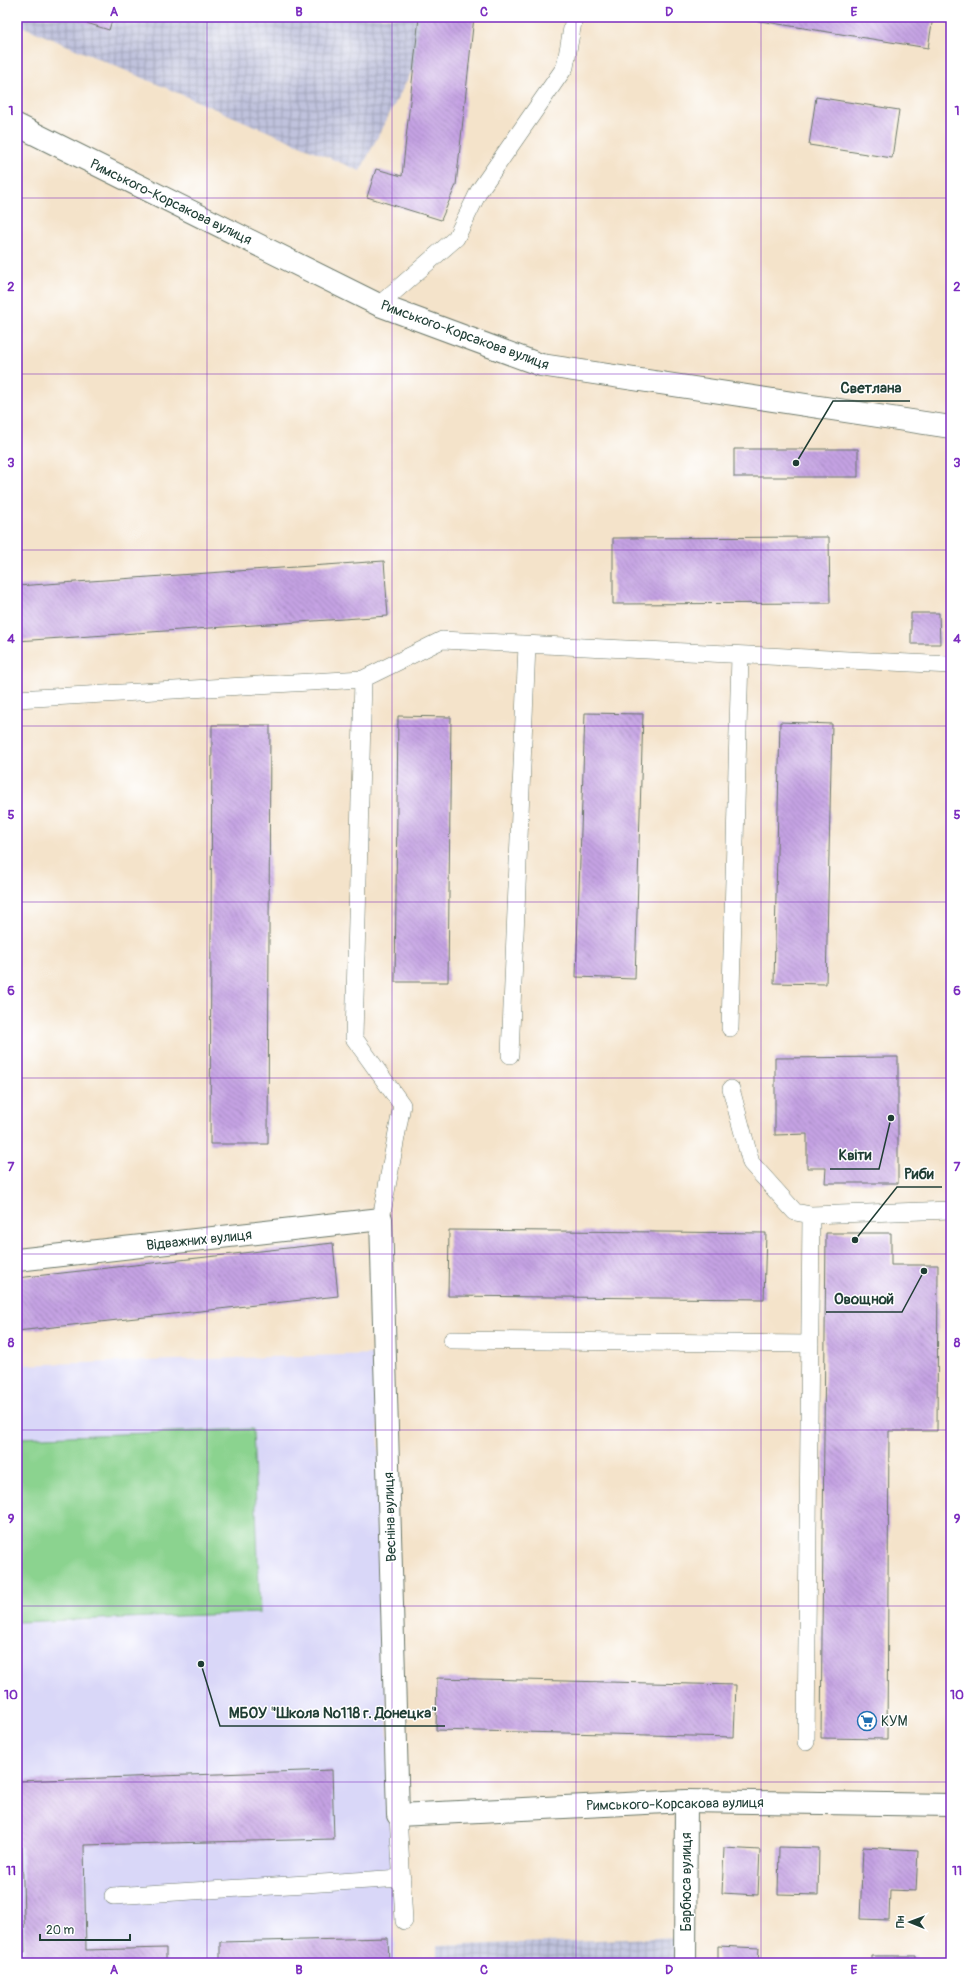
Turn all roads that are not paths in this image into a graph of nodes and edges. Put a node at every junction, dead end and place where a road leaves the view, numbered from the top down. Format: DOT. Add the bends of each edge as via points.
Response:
graph roads {
  1 [pos="574,17"];
  2 [pos="17,125"];
  3 [pos="379,305"];
  4 [pos="951,427"];
  5 [pos="527,645"];
  6 [pos="740,655"];
  7 [pos="951,665"];
  8 [pos="363,680"];
  9 [pos="17,699"];
  10 [pos="730,1028"];
  11 [pos="510,1055"];
  12 [pos="731,1089"];
  13 [pos="951,1210"];
  14 [pos="811,1215"];
  15 [pos="381,1219"];
  16 [pos="17,1260"];
  17 [pos="452,1340"];
  18 [pos="810,1344"];
  19 [pos="806,1742"];
  20 [pos="686,1801"];
  21 [pos="951,1805"];
  22 [pos="398,1815"];
  23 [pos="402,1878"];
  24 [pos="113,1896"];
  25 [pos="404,1921"];
  26 [pos="685,1963"];
  1 -- 3 [label="lane" via="565,67 479,191 456,238"];
  2 -- 3 [label="street, Римського-Корсакова вулиця"];
  3 -- 4 [label="street, Римського-Корсакова вулиця" via="541,365"];
  5 -- 6 [label="lane"];
  5 -- 8 [label="lane" via="442,640"];
  5 -- 11 [label="lane"];
  6 -- 7 [label="lane"];
  6 -- 10 [label="lane"];
  8 -- 9 [label="lane"];
  8 -- 15 [label="lane" via="354,1038 402,1105"];
  12 -- 14 [label="lane" via="751,1163 795,1212"];
  13 -- 14 [label="lane"];
  14 -- 18 [label="lane"];
  15 -- 16 [label="street, Відважних вулиця"];
  15 -- 22 [label="street, Весніна вулиця"];
  17 -- 18 [label="lane"];
  18 -- 19 [label="lane"];
  20 -- 21 [label="street, Римського-Корсакова вулиця"];
  20 -- 22 [label="street, Римського-Корсакова вулиця"];
  20 -- 26 [label="street, Барбюса вулиця"];
  22 -- 23 [label="lane"];
  23 -- 24 [label="lane"];
  23 -- 25 [label="lane"];
}
